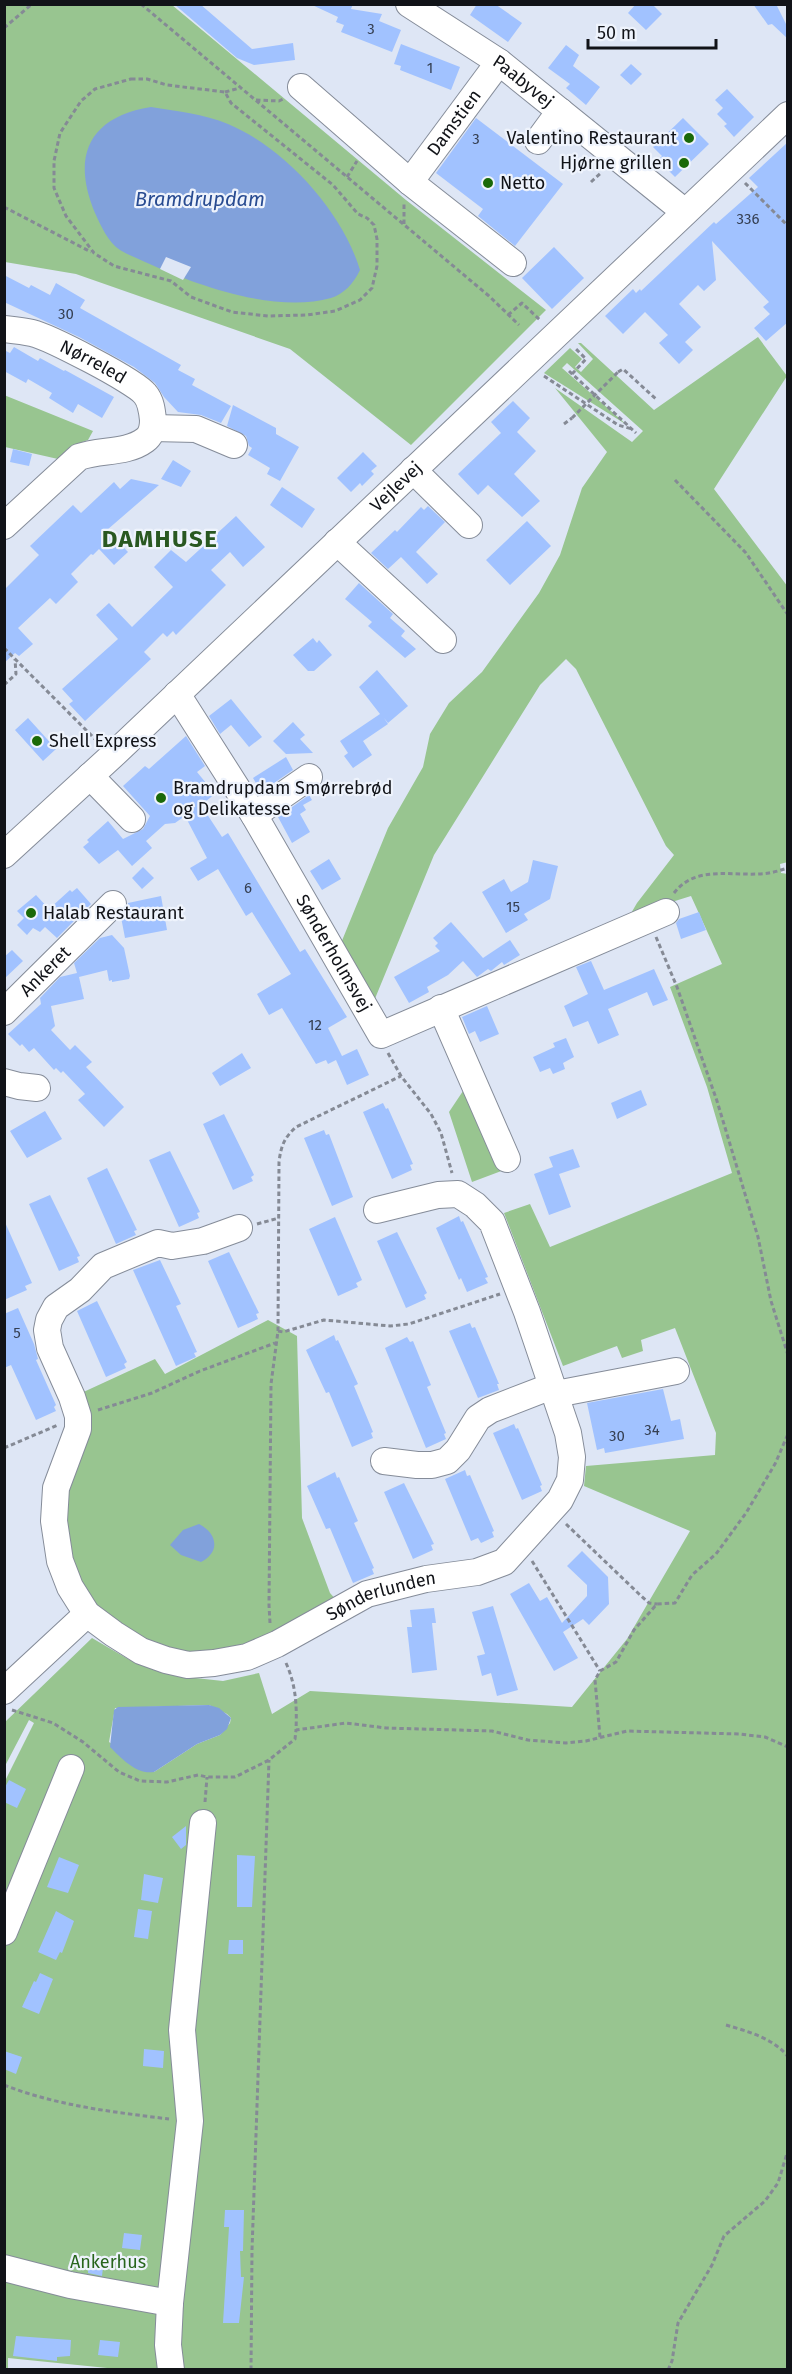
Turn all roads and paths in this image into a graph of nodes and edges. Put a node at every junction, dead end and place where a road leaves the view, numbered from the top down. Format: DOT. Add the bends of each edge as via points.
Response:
graph roads {
  1 [pos="32,4"];
  2 [pos="141,4"];
  3 [pos="425,8"];
  4 [pos="4,28"];
  5 [pos="498,62"];
  6 [pos="240,88"];
  7 [pos="304,89"];
  8 [pos="225,92"];
  9 [pos="255,100"];
  10 [pos="561,111"];
  11 [pos="788,115"];
  12 [pos="538,141"];
  13 [pos="732,168"];
  14 [pos="415,176"];
  15 [pos="4,207"];
  16 [pos="472,210"];
  17 [pos="685,212"];
  18 [pos="788,226"];
  19 [pos="93,253"];
  20 [pos="513,263"];
  21 [pos="508,315"];
  22 [pos="519,325"];
  23 [pos="4,329"];
  24 [pos="557,333"];
  25 [pos="526,362"];
  26 [pos="656,399"];
  27 [pos="564,424"];
  28 [pos="153,428"];
  29 [pos="632,429"];
  30 [pos="636,433"];
  31 [pos="234,445"];
  32 [pos="413,470"];
  33 [pos="675,480"];
  34 [pos="470,525"];
  35 [pos="4,526"];
  36 [pos="337,542"];
  37 [pos="788,615"];
  38 [pos="443,640"];
  39 [pos="4,648"];
  40 [pos="15,659"];
  41 [pos="5,688"];
  42 [pos="177,694"];
  43 [pos="112,756"];
  44 [pos="90,776"];
  45 [pos="309,777"];
  46 [pos="254,815"];
  47 [pos="132,819"];
  48 [pos="4,855"];
  49 [pos="788,868"];
  50 [pos="113,904"];
  51 [pos="658,916"];
  52 [pos="441,1008"];
  53 [pos="4,1012"];
  54 [pos="381,1035"];
  55 [pos="401,1076"];
  56 [pos="4,1082"];
  57 [pos="37,1088"];
  58 [pos="507,1159"];
  59 [pos="458,1194"];
  60 [pos="377,1210"];
  61 [pos="239,1228"];
  62 [pos="517,1288"];
  63 [pos="278,1331"];
  64 [pos="275,1343"];
  65 [pos="788,1355"];
  66 [pos="676,1371"];
  67 [pos="554,1390"];
  68 [pos="78,1416"];
  69 [pos="788,1434"];
  70 [pos="4,1448"];
  71 [pos="384,1461"];
  72 [pos="551,1511"];
  73 [pos="522,1544"];
  74 [pos="657,1604"];
  75 [pos="87,1614"];
  76 [pos="277,1644"];
  77 [pos="600,1671"];
  78 [pos="4,1691"];
  79 [pos="4,1709"];
  80 [pos="296,1730"];
  81 [pos="600,1737"];
  82 [pos="788,1747"];
  83 [pos="269,1760"];
  84 [pos="71,1768"];
  85 [pos="207,1777"];
  86 [pos="203,1823"];
  87 [pos="4,1932"];
  88 [pos="726,2025"];
  89 [pos="788,2057"];
  90 [pos="4,2085"];
  91 [pos="190,2121"];
  92 [pos="788,2150"];
  93 [pos="4,2268"];
  94 [pos="170,2303"];
  95 [pos="171,2370"];
  96 [pos="251,2370"];
  97 [pos="668,2370"];
  1 -- 4 [label="path"];
  2 -- 6 [label="path"];
  3 -- 5 [label="street, Paabyvej"];
  5 -- 10 [label="street, Paabyvej"];
  5 -- 14 [label="street, Damstien"];
  6 -- 8 [label="path"];
  6 -- 9 [label="path"];
  7 -- 9 [label="path" via="279,101"];
  7 -- 14 [label="street"];
  8 -- 19 [label="path" via="131,78 95,89 81,101 60,133 54,188 66,216"];
  8 -- 19 [label="path" via="231,103 324,178 374,225 377,266 372,288 360,300 335,311 268,316 232,312 191,297 171,281 114,266"];
  9 -- 21 [label="path"];
  10 -- 12 [label="street"];
  10 -- 17 [label="street, Paabyvej"];
  11 -- 13 [label="street, Vejlevej"];
  13 -- 17 [label="street, Vejlevej"];
  13 -- 18 [label="path"];
  14 -- 16 [label="street"];
  14 -- 20 [label="street"];
  15 -- 19 [label="path"];
  17 -- 24 [label="street, Vejlevej"];
  21 -- 22 [label="path"];
  21 -- 24 [label="path" via="522,303"];
  23 -- 28 [label="street, Nørreled" via="33,333 138,388 149,401"];
  24 -- 25 [label="street, Vejlevej"];
  24 -- 29 [label="path" via="586,359 571,373"];
  25 -- 29 [label="path" via="618,425"];
  25 -- 32 [label="street, Vejlevej"];
  26 -- 27 [label="path, bridge" via="623,369"];
  28 -- 31 [label="street" via="196,429"];
  28 -- 35 [label="street" via="135,446 79,457"];
  29 -- 30 [label="path"];
  32 -- 34 [label="street"];
  32 -- 36 [label="street, Vejlevej"];
  33 -- 37 [label="path" via="746,553"];
  36 -- 38 [label="street"];
  36 -- 42 [label="street, Vejlevej"];
  39 -- 40 [label="path"];
  40 -- 41 [label="path" via="16,674"];
  40 -- 43 [label="path"];
  42 -- 43 [label="street, Vejlevej"];
  42 -- 46 [label="street, Sønderholmsvej"];
  43 -- 44 [label="street, Vejlevej"];
  44 -- 47 [label="street"];
  44 -- 48 [label="street, Vejlevej"];
  45 -- 46 [label="street"];
  46 -- 54 [label="street, Sønderholmsvej"];
  49 -- 51 [label="path" via="769,873 724,873 682,882"];
  50 -- 53 [label="street, Ankeret"];
  51 -- 52 [label="street"];
  51 -- 65 [label="path" via="676,987 717,1101 758,1237 771,1301"];
  52 -- 54 [label="street"];
  52 -- 58 [label="street"];
  54 -- 55 [label="path"];
  55 -- 59 [label="path" via="441,1133"];
  55 -- 63 [label="path" via="296,1127 285,1137 279,1162"];
  56 -- 57 [label="street"];
  59 -- 60 [label="street"];
  59 -- 62 [label="street, Sønderlunden" via="492,1222"];
  61 -- 68 [label="street" via="203,1241 172,1246 158,1243 125,1255 103,1266 56,1307 47,1330"];
  62 -- 63 [label="path" via="409,1324 324,1320"];
  62 -- 67 [label="street, Sønderlunden"];
  63 -- 64 [label="path"];
  64 -- 68 [label="path" via="152,1393"];
  64 -- 76 [label="path" via="271,1384 269,1605"];
  66 -- 67 [label="street"];
  67 -- 71 [label="street" via="490,1410 478,1418 459,1450 447,1461 432,1465"];
  67 -- 72 [label="street, Sønderlunden" via="571,1445 572,1468 561,1500"];
  68 -- 70 [label="path"];
  68 -- 75 [label="street, Sønderlunden" via="78,1429 56,1488 54,1521 60,1561"];
  69 -- 74 [label="path" via="746,1513 716,1554 692,1575 675,1603"];
  72 -- 73 [label="street, Sønderlunden"];
  72 -- 74 [label="path" via="638,1593"];
  73 -- 76 [label="street, Sønderlunden" via="504,1562 477,1572 426,1579 367,1594"];
  73 -- 77 [label="path"];
  74 -- 77 [label="path" via="634,1630 616,1662"];
  75 -- 76 [label="street, Sønderlunden" via="141,1651 188,1665 247,1657"];
  75 -- 78 [label="street"];
  76 -- 80 [label="path" via="295,1688"];
  77 -- 81 [label="path" via="596,1680"];
  79 -- 85 [label="path" via="53,1723 119,1772 140,1780 167,1782 198,1775"];
  80 -- 81 [label="path" via="346,1724 492,1731 528,1740 566,1743"];
  80 -- 83 [label="path" via="295,1739"];
  81 -- 82 [label="path" via="627,1731 739,1734 765,1737"];
  83 -- 85 [label="path" via="235,1777"];
  83 -- 96 [label="path"];
  84 -- 87 [label="street"];
  85 -- 86 [label="path"];
  86 -- 91 [label="street" via="182,2030"];
  88 -- 89 [label="path" via="752,2033"];
  90 -- 91 [label="path" via="33,2096 101,2111"];
  91 -- 94 [label="street"];
  92 -- 97 [label="path" via="778,2183 765,2201 724,2236 678,2323"];
  93 -- 94 [label="street" via="70,2285"];
  94 -- 95 [label="street"];
}
